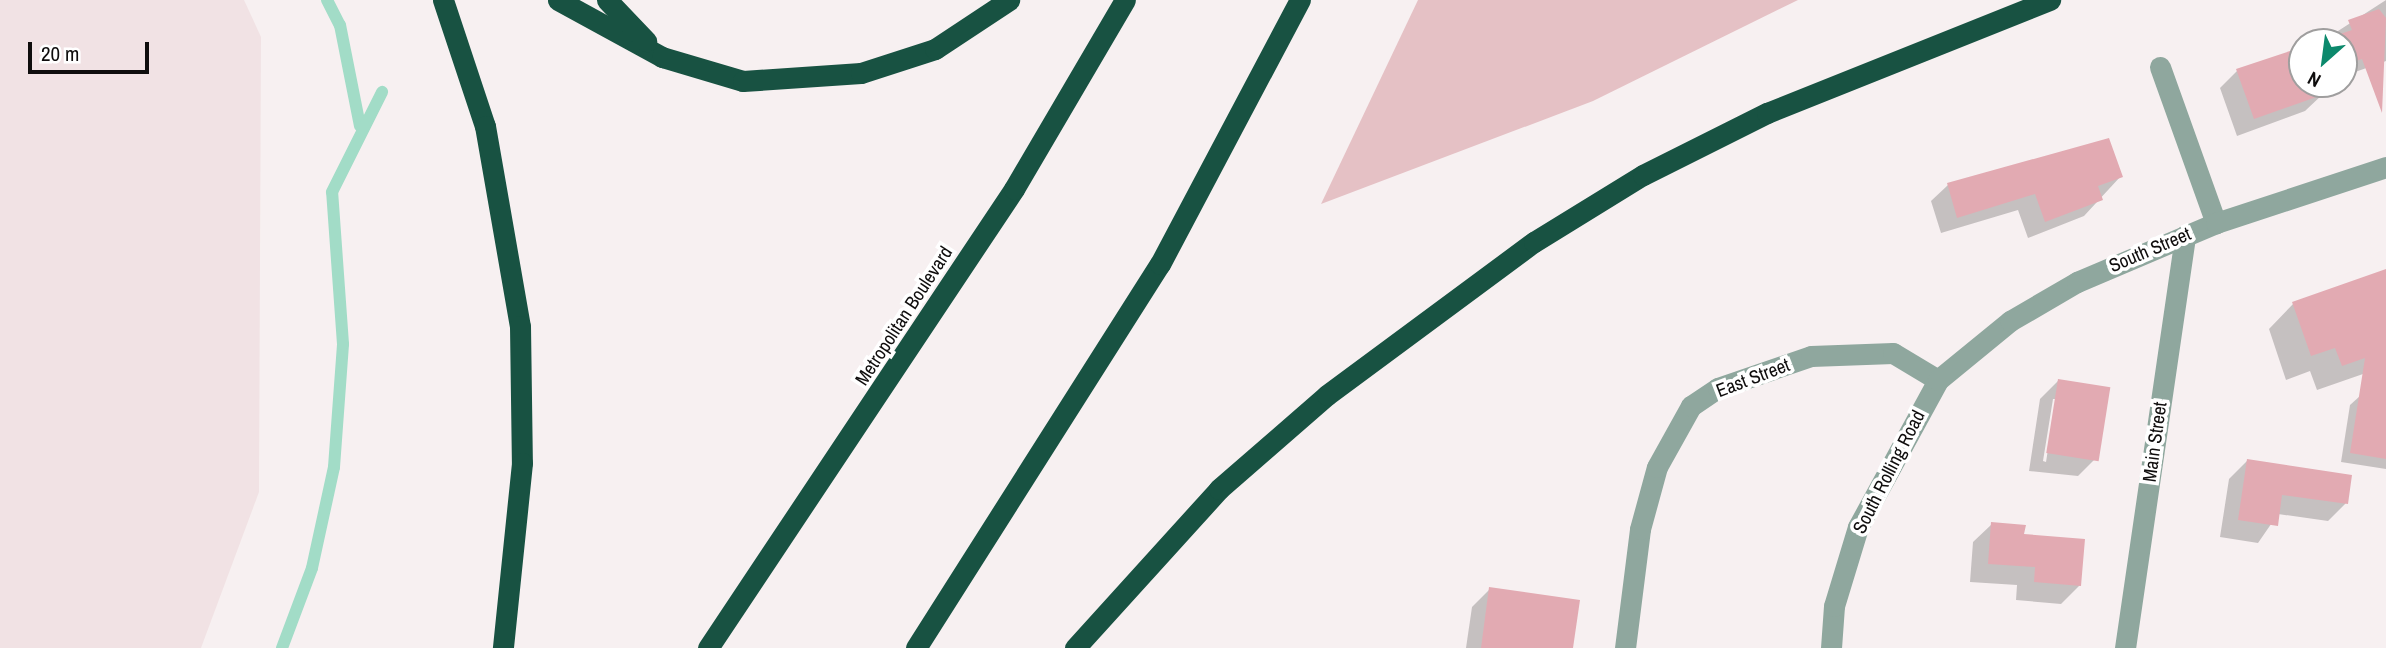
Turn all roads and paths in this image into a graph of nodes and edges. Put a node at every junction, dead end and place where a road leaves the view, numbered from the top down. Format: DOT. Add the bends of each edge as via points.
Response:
graph roads {
  1 [pos="428,0"];
  2 [pos="443,0"];
  3 [pos="558,0"];
  4 [pos="607,0"];
  5 [pos="1009,0"];
  6 [pos="1125,0"];
  7 [pos="1300,0"];
  8 [pos="2050,0"];
  9 [pos="464,52"];
  10 [pos="662,57"];
  11 [pos="2160,67"];
  12 [pos="2386,167"];
  13 [pos="2216,223"];
  14 [pos="2185,235"];
  15 [pos="1938,380"];
  16 [pos="503,648"];
  17 [pos="708,648"];
  18 [pos="916,648"];
  19 [pos="1075,648"];
  20 [pos="1625,648"];
  21 [pos="1831,648"];
  22 [pos="2125,648"];
  1 -- 9 [label="highway"];
  2 -- 9 [label="highway"];
  3 -- 10 [label="highway"];
  4 -- 10 [label="highway"];
  5 -- 10 [label="highway" via="935,50 861,73 743,81"];
  6 -- 17 [label="highway, Metropolitan Boulevard" via="1014,189"];
  7 -- 18 [label="highway" via="1160,264"];
  8 -- 19 [label="highway" via="1767,113 1643,175 1534,242 1338,386 1229,481"];
  9 -- 16 [label="highway" via="508,232 520,326 523,463"];
  11 -- 13 [label="street"];
  12 -- 13 [label="street, South Street"];
  13 -- 14 [label="street, South Street"];
  14 -- 15 [label="street, South Street" via="2077,282 2010,321"];
  14 -- 22 [label="street, Main Street"];
  15 -- 20 [label="street, East Street" via="1893,353 1811,356 1718,388 1690,406 1670,435 1650,492"];
  15 -- 21 [label="street, South Rolling Road" via="1858,527 1834,606"];
}
